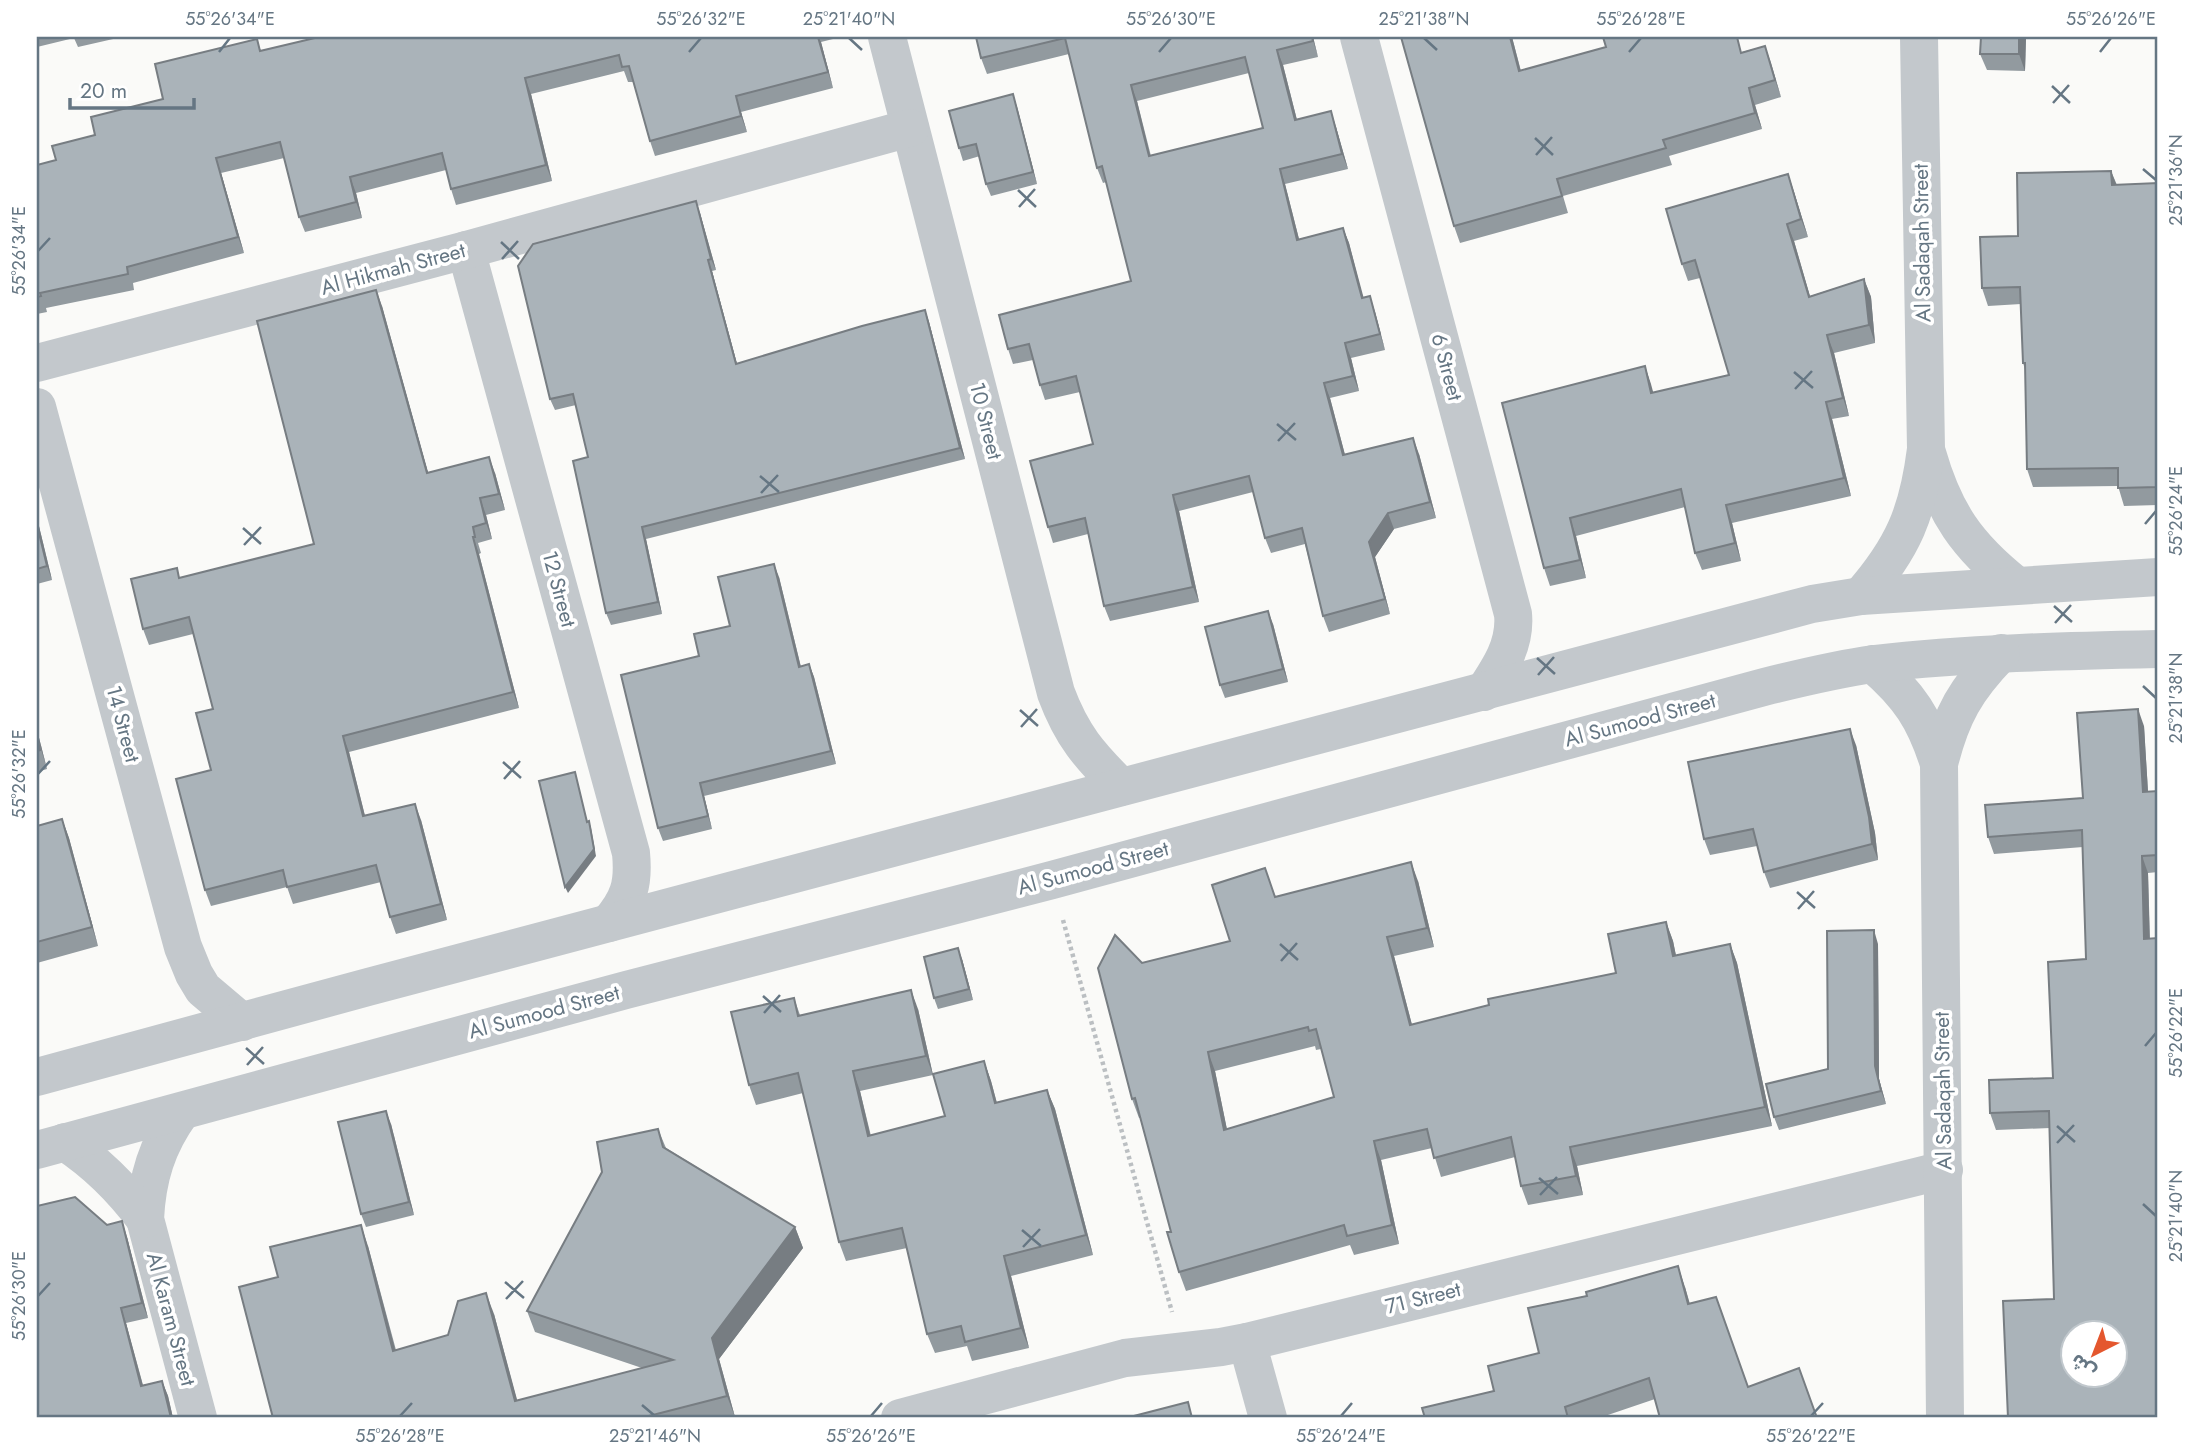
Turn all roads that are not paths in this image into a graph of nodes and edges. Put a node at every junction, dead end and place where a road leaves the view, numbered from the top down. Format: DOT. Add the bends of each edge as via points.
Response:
graph roads {
  1 [pos="887,37"];
  2 [pos="1359,37"];
  3 [pos="1919,37"];
  4 [pos="911,128"];
  5 [pos="466,250"];
  6 [pos="37,363"];
  7 [pos="37,407"];
  8 [pos="1926,449"];
  9 [pos="2158,577"];
  10 [pos="2016,585"];
  11 [pos="1861,596"];
  12 [pos="2158,649"];
  13 [pos="2001,653"];
  14 [pos="1873,664"];
  15 [pos="1484,692"];
  16 [pos="1938,764"];
  17 [pos="1121,787"];
  18 [pos="609,923"];
  19 [pos="242,1021"];
  20 [pos="37,1077"];
  21 [pos="181,1112"];
  22 [pos="51,1146"];
  23 [pos="1944,1170"];
  24 [pos="145,1219"];
  25 [pos="1247,1342"];
  26 [pos="198,1418"];
  27 [pos="900,1418"];
  28 [pos="1268,1418"];
  29 [pos="1945,1418"];
  1 -- 4 [label="street, 10 Street"];
  2 -- 15 [label="street, 6 Street" via="1513,614 1515,628 1509,649"];
  3 -- 8 [label="street, Al Sadaqah Street"];
  4 -- 5 [label="street, Al Hikmah Street"];
  4 -- 17 [label="street, 10 Street" via="1056,693 1066,721 1081,743"];
  5 -- 6 [label="street, Al Hikmah Street"];
  5 -- 18 [label="street, 12 Street" via="631,853 629,891"];
  7 -- 19 [label="street, 14 Street" via="183,947 203,989"];
  8 -- 10 [label="street, Al Sadaqah Street" via="1948,511 1967,539"];
  8 -- 11 [label="street, Al Sadaqah Street" via="1909,523 1883,571"];
  9 -- 10 [label="street"];
  10 -- 11 [label="street"];
  11 -- 15 [label="street" via="1752,619"];
  12 -- 13 [label="street, Al Sumood Street"];
  13 -- 14 [label="street, Al Sumood Street"];
  13 -- 16 [label="street, Al Sadaqah Street" via="1961,703"];
  14 -- 16 [label="street, Al Sadaqah Street" via="1915,708 1930,734"];
  14 -- 21 [label="street, Al Sumood Street" via="1764,687"];
  15 -- 17 [label="street"];
  16 -- 23 [label="street, Al Sadaqah Street"];
  17 -- 18 [label="street"];
  18 -- 19 [label="street"];
  19 -- 20 [label="street"];
  21 -- 22 [label="street, Al Sumood Street"];
  21 -- 24 [label="street, Al Karam Street" via="158,1151"];
  22 -- 24 [label="street, Al Karam Street" via="84,1154 117,1184"];
  23 -- 25 [label="street, 71 Street"];
  23 -- 29 [label="street, Al Sadaqah Street"];
  24 -- 26 [label="street, Al Karam Street"];
  25 -- 27 [label="street, 71 Street" via="1125,1358"];
  25 -- 28 [label="street"];
}
